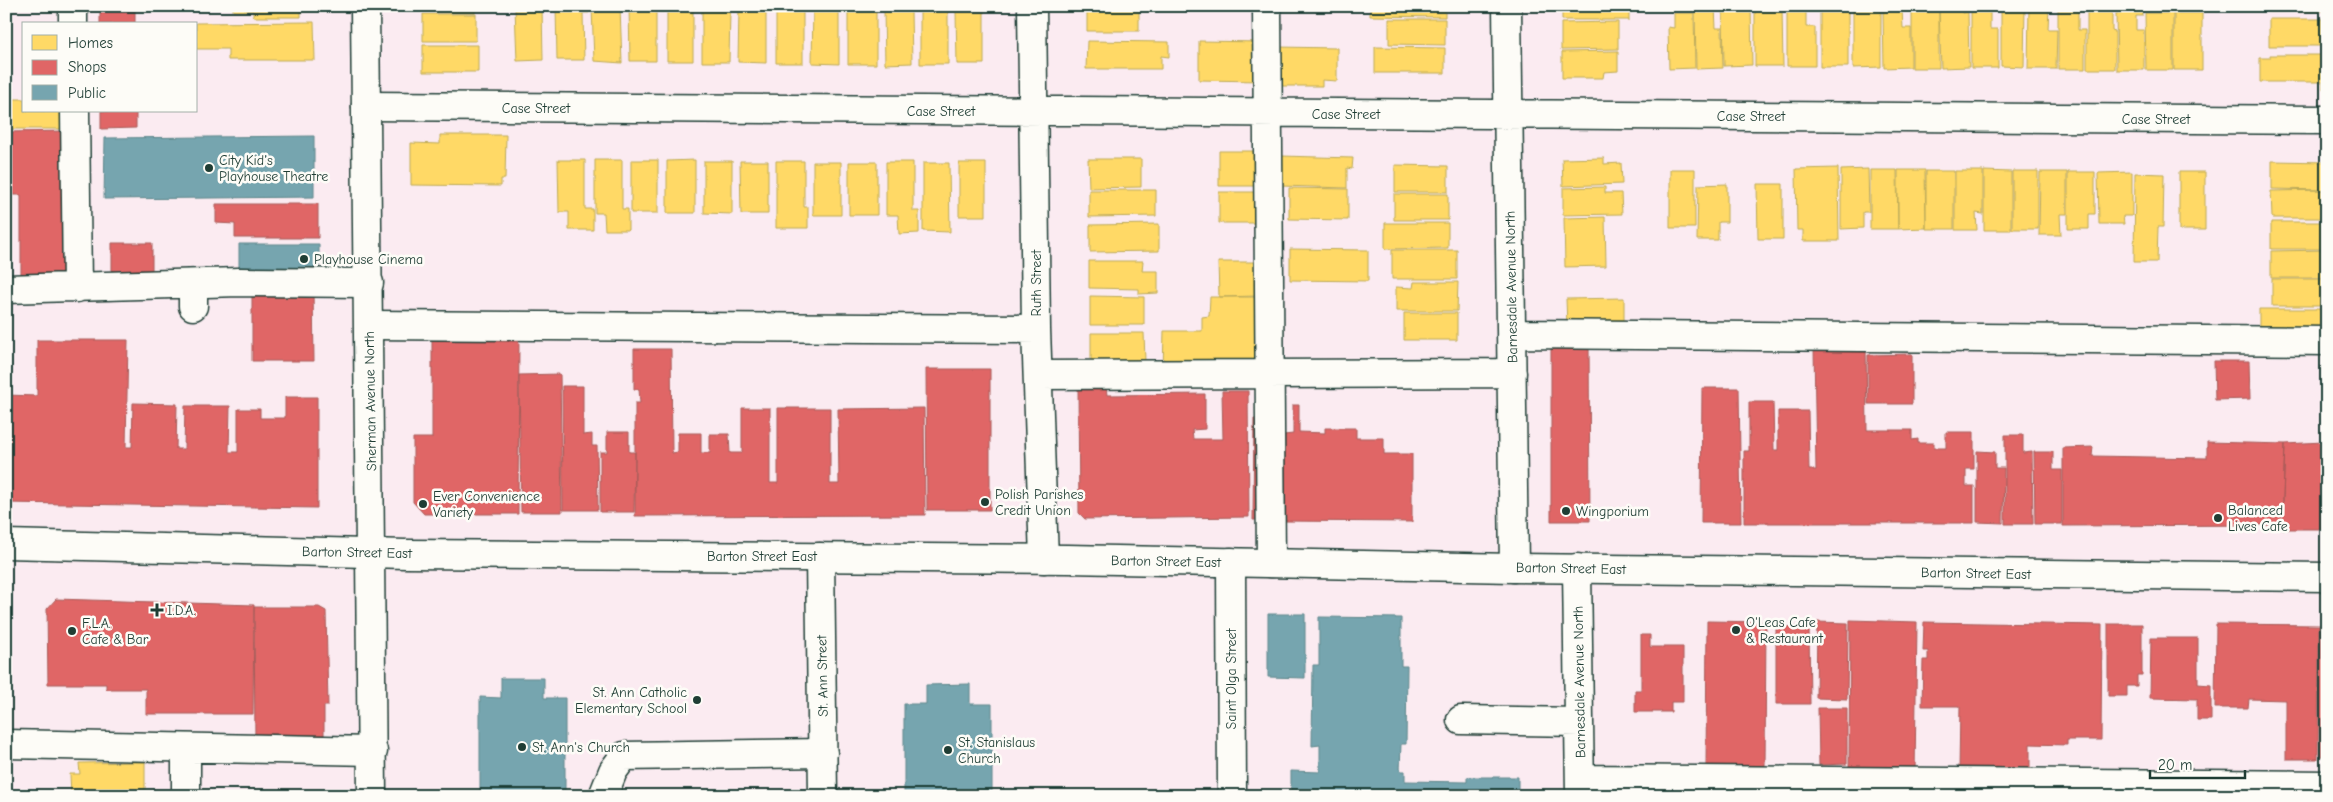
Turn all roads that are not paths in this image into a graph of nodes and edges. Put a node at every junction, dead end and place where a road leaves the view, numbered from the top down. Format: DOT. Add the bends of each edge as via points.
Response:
graph roads {
  1 [pos="73,6"];
  2 [pos="365,6"];
  3 [pos="1032,6"];
  4 [pos="1267,6"];
  5 [pos="1507,6"];
  6 [pos="73,22"];
  7 [pos="366,106"];
  8 [pos="75,112"];
  9 [pos="1035,112"];
  10 [pos="1268,114"];
  11 [pos="1509,115"];
  12 [pos="2327,120"];
  13 [pos="369,283"];
  14 [pos="6,288"];
  15 [pos="77,288"];
  16 [pos="368,325"];
  17 [pos="1036,329"];
  18 [pos="1512,334"];
  19 [pos="2327,341"];
  20 [pos="1512,373"];
  21 [pos="1271,374"];
  22 [pos="1038,375"];
  23 [pos="6,544"];
  24 [pos="370,553"];
  25 [pos="820,557"];
  26 [pos="1044,559"];
  27 [pos="1231,562"];
  28 [pos="1271,562"];
  29 [pos="1514,568"];
  30 [pos="1577,568"];
  31 [pos="2327,577"];
  32 [pos="1461,720"];
  33 [pos="1579,722"];
  34 [pos="6,744"];
  35 [pos="186,748"];
  36 [pos="373,751"];
  37 [pos="823,753"];
  38 [pos="2327,785"];
  39 [pos="1581,788"];
  40 [pos="186,796"];
  41 [pos="372,796"];
  42 [pos="603,796"];
  43 [pos="823,796"];
  44 [pos="1232,796"];
  1 -- 6 [label="street"];
  2 -- 7 [label="street, Sherman Avenue North"];
  3 -- 9 [label="street, Ruth Street"];
  4 -- 10 [label="street"];
  5 -- 11 [label="street, Barnesdale Avenue North"];
  7 -- 9 [label="street, Case Street"];
  7 -- 13 [label="street, Sherman Avenue North"];
  8 -- 15 [label="street"];
  9 -- 10 [label="street, Case Street"];
  9 -- 17 [label="street, Ruth Street"];
  10 -- 11 [label="street, Case Street"];
  10 -- 21 [label="street"];
  11 -- 12 [label="street, Case Street"];
  11 -- 18 [label="street, Barnesdale Avenue North"];
  13 -- 15 [label="street" via="193,295"];
  13 -- 16 [label="street, Sherman Avenue North"];
  14 -- 15 [label="street"];
  16 -- 17 [label="street"];
  16 -- 24 [label="street, Sherman Avenue North"];
  17 -- 22 [label="street, Ruth Street"];
  18 -- 19 [label="street"];
  18 -- 20 [label="street, Barnesdale Avenue North"];
  20 -- 21 [label="street"];
  20 -- 29 [label="street, Barnesdale Avenue North"];
  21 -- 22 [label="street"];
  21 -- 28 [label="street"];
  22 -- 26 [label="street, Ruth Street"];
  23 -- 24 [label="street, Barton Street East"];
  24 -- 25 [label="street, Barton Street East"];
  24 -- 36 [label="street, Sherman Avenue North"];
  25 -- 26 [label="street, Barton Street East"];
  25 -- 37 [label="street, St. Ann Street"];
  26 -- 27 [label="street, Barton Street East"];
  27 -- 28 [label="street, Barton Street East"];
  27 -- 44 [label="street, Saint Olga Street"];
  28 -- 29 [label="street, Barton Street East"];
  29 -- 30 [label="street, Barton Street East"];
  30 -- 31 [label="street, Barton Street East"];
  30 -- 33 [label="street, Barnesdale Avenue North"];
  32 -- 33 [label="street"];
  33 -- 39 [label="street, Barnesdale Avenue North"];
  34 -- 35 [label="street"];
  35 -- 36 [label="street"];
  35 -- 40 [label="street"];
  36 -- 41 [label="street, Sherman Avenue North"];
  37 -- 42 [label="street" via="624,756 613,771"];
  37 -- 43 [label="street, St. Ann Street"];
  38 -- 39 [label="street"];
}
